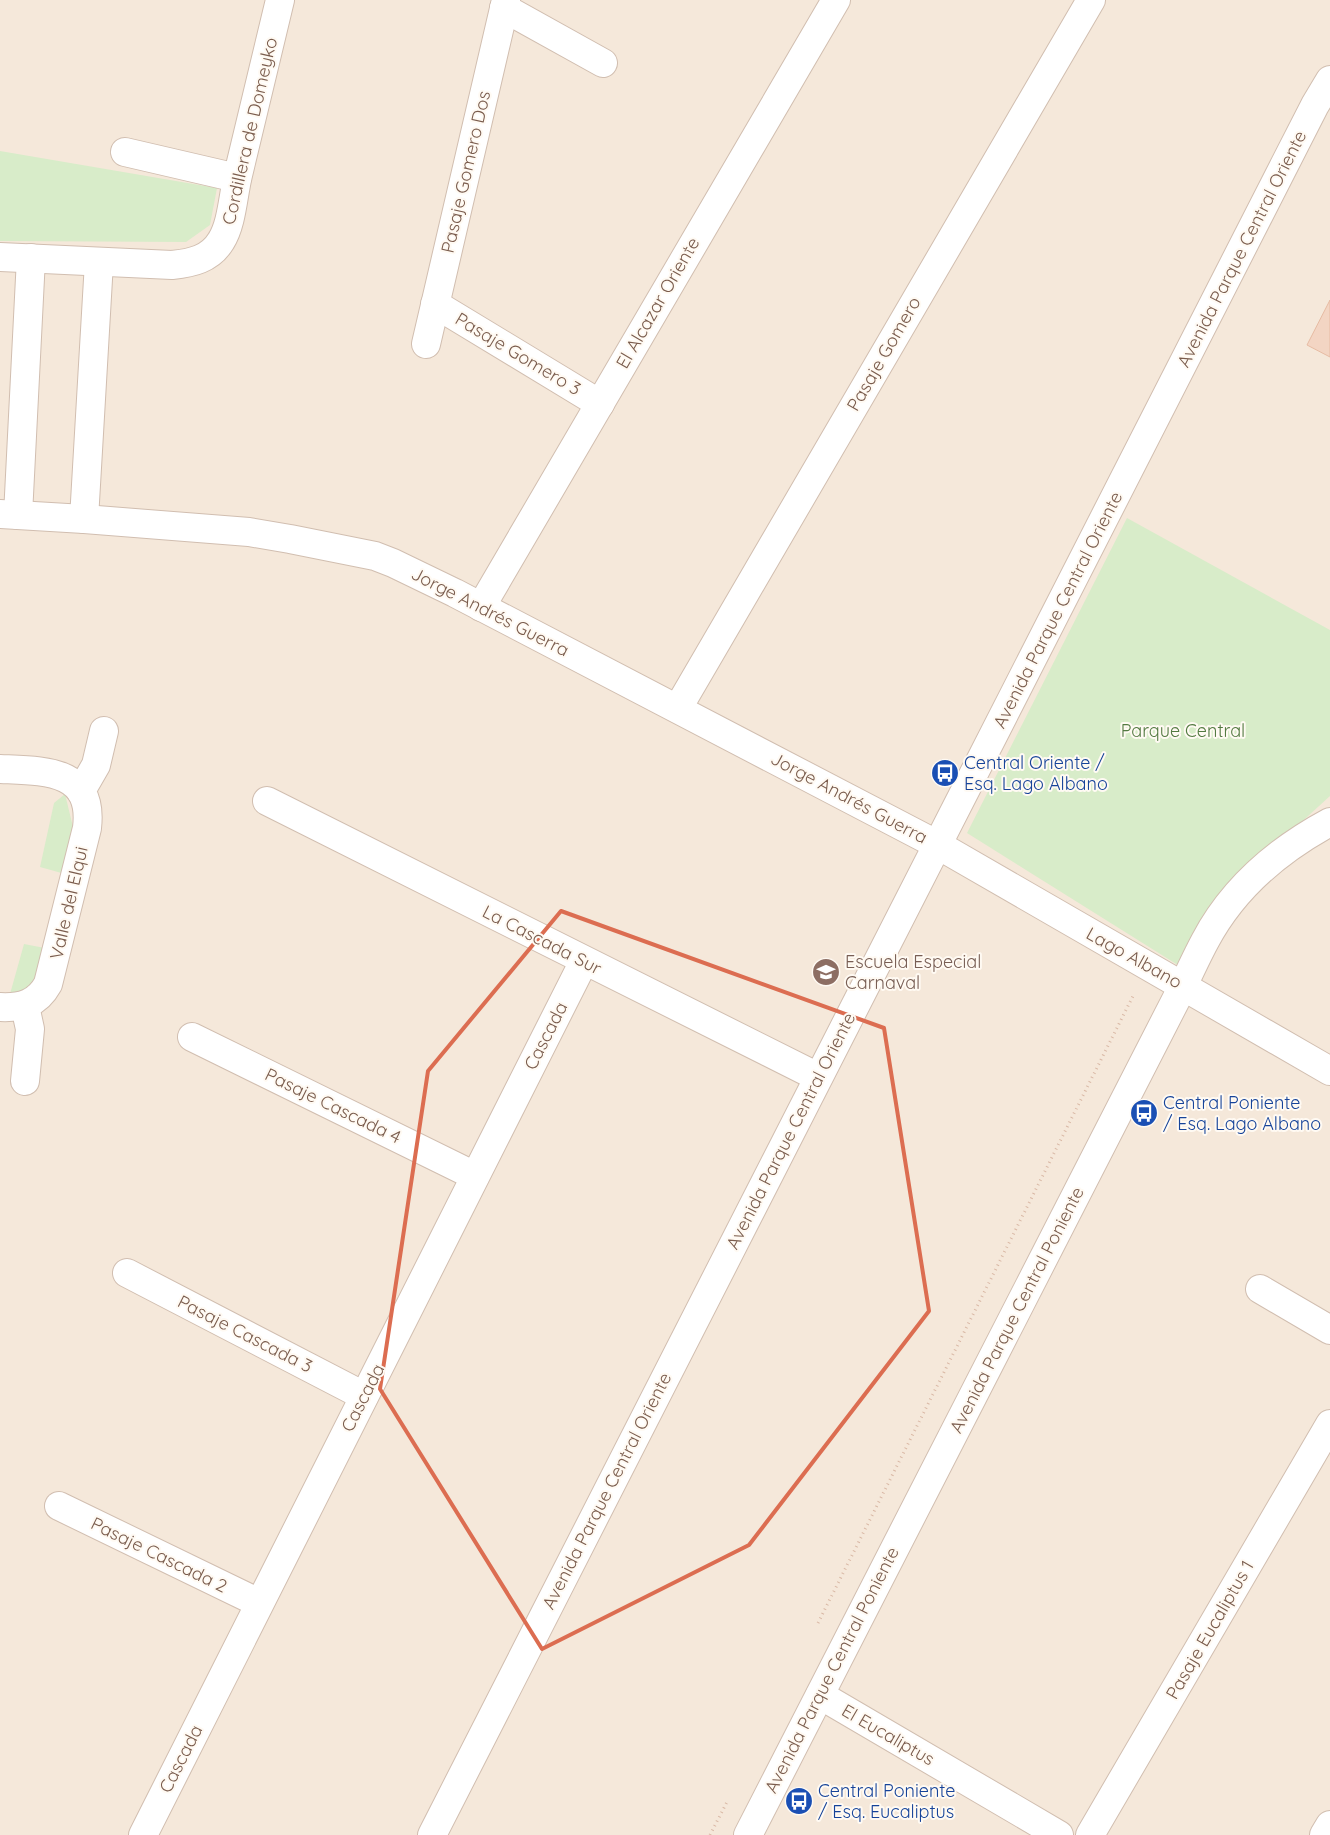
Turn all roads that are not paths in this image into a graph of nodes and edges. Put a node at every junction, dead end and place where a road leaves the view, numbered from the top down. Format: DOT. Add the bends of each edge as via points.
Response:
graph roads {
  1 [pos="280,0"];
  2 [pos="836,0"];
  3 [pos="1091,0"];
  4 [pos="505,4"];
  5 [pos="603,63"];
  6 [pos="1328,87"];
  7 [pos="125,152"];
  8 [pos="238,178"];
  9 [pos="0,257"];
  10 [pos="30,258"];
  11 [pos="99,262"];
  12 [pos="435,304"];
  13 [pos="426,344"];
  14 [pos="600,404"];
  15 [pos="9,515"];
  16 [pos="84,519"];
  17 [pos="481,607"];
  18 [pos="678,708"];
  19 [pos="104,732"];
  20 [pos="0,768"];
  21 [pos="81,791"];
  22 [pos="267,801"];
  23 [pos="1330,822"];
  24 [pos="938,845"];
  25 [pos="584,961"];
  26 [pos="1183,986"];
  27 [pos="13,1007"];
  28 [pos="192,1037"];
  29 [pos="1330,1071"];
  30 [pos="818,1077"];
  31 [pos="25,1081"];
  32 [pos="475,1176"];
  33 [pos="127,1273"];
  34 [pos="1260,1289"];
  35 [pos="1330,1330"];
  36 [pos="364,1396"];
  37 [pos="1330,1424"];
  38 [pos="60,1506"];
  39 [pos="259,1603"];
  40 [pos="820,1695"];
  41 [pos="1330,1825"];
  42 [pos="143,1835"];
  43 [pos="432,1835"];
  44 [pos="748,1835"];
  45 [pos="1059,1835"];
  46 [pos="1090,1835"];
  47 [pos="1324,1835"];
  1 -- 8 [label="street, Cordillera de Domeyko"];
  2 -- 14 [label="street, El Alcazar Oriente"];
  3 -- 18 [label="street, Pasaje Gomero"];
  4 -- 5 [label="street"];
  4 -- 12 [label="street, Pasaje Gomero Dos"];
  6 -- 24 [label="street, Avenida Parque Central Oriente"];
  7 -- 8 [label="street"];
  8 -- 11 [label="street, Cordillera de Domeyko" via="226,232 213,251 203,258 188,264 172,265"];
  9 -- 10 [label="street, Cordillera de Domeyko"];
  10 -- 11 [label="street, Cordillera de Domeyko"];
  10 -- 15 [label="street"];
  11 -- 16 [label="street"];
  12 -- 13 [label="street, Pasaje Gomero Dos"];
  12 -- 14 [label="street, Pasaje Gomero 3"];
  14 -- 17 [label="street, El Alcazar Oriente"];
  15 -- 16 [label="street, Jorge Andrés Guerra"];
  16 -- 17 [label="street, Jorge Andrés Guerra" via="249,532 350,550 393,563"];
  17 -- 18 [label="street, Jorge Andrés Guerra"];
  18 -- 24 [label="street, Jorge Andrés Guerra"];
  19 -- 21 [label="street" via="96,765"];
  20 -- 21 [label="street" via="50,772 73,782"];
  21 -- 27 [label="street, Valle del Elqui" via="87,803 88,816 51,976 44,992 36,1000"];
  22 -- 25 [label="street, La Cascada Sur"];
  23 -- 26 [label="street, Avenida Parque Central Poniente" via="1286,848 1250,879 1221,915"];
  24 -- 26 [label="street, Lago Albano"];
  24 -- 30 [label="street, Avenida Parque Central Oriente"];
  25 -- 30 [label="street, La Cascada Sur"];
  25 -- 32 [label="street, Cascada"];
  26 -- 29 [label="street, Lago Albano"];
  26 -- 40 [label="street, Avenida Parque Central Poniente"];
  27 -- 31 [label="street, Valle del Elqui" via="30,1028"];
  28 -- 32 [label="street, Pasaje Cascada 4"];
  30 -- 43 [label="street, Avenida Parque Central Oriente"];
  32 -- 36 [label="street, Cascada"];
  33 -- 36 [label="street, Pasaje Cascada 3"];
  34 -- 35 [label="street"];
  36 -- 39 [label="street, Cascada"];
  37 -- 46 [label="street, Pasaje Eucaliptus 1"];
  38 -- 39 [label="street, Pasaje Cascada 2"];
  39 -- 42 [label="street, Cascada"];
  40 -- 44 [label="street, Avenida Parque Central Poniente"];
  40 -- 45 [label="street, El Eucaliptus"];
  41 -- 47 [label="street"];
}
